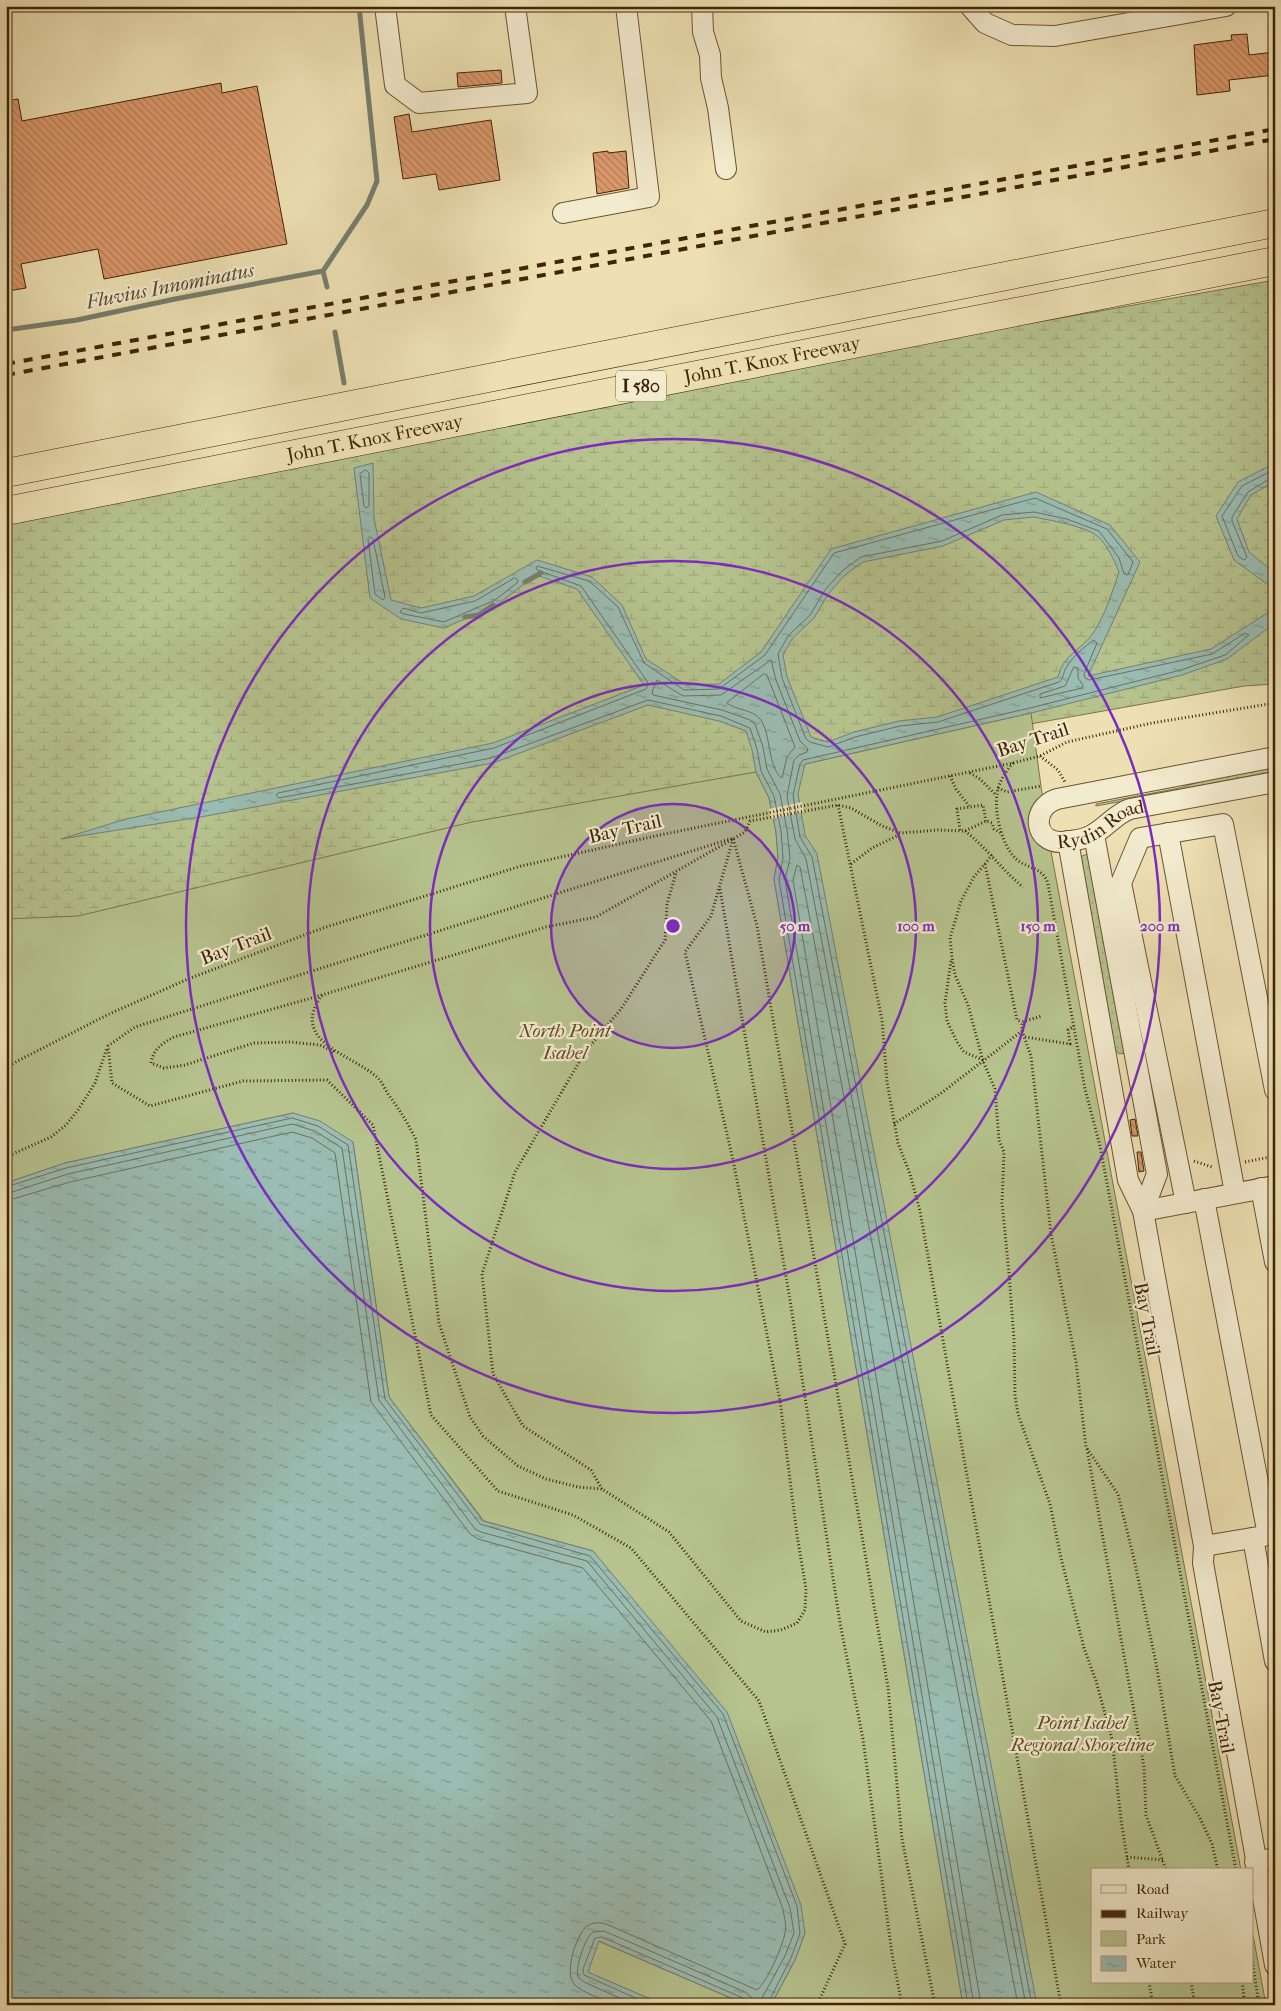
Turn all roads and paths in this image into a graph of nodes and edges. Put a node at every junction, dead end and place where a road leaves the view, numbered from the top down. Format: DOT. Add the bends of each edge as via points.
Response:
graph roads {
  1 [pos="385,6"];
  2 [pos="515,6"];
  3 [pos="626,6"];
  4 [pos="702,6"];
  5 [pos="970,6"];
  6 [pos="1226,6"];
  7 [pos="1154,12"];
  8 [pos="726,169"];
  9 [pos="563,213"];
  10 [pos="1275,223"];
  11 [pos="1275,261"];
  12 [pos="6,473"];
  13 [pos="6,511"];
  14 [pos="1275,703"];
  15 [pos="1040,756"];
  16 [pos="1275,758"];
  17 [pos="1013,763"];
  18 [pos="969,773"];
  19 [pos="950,776"];
  20 [pos="1275,782"];
  21 [pos="1047,784"];
  22 [pos="1063,787"];
  23 [pos="998,788"];
  24 [pos="996,795"];
  25 [pos="838,805"];
  26 [pos="970,807"];
  27 [pos="986,821"];
  28 [pos="960,830"];
  29 [pos="965,831"];
  30 [pos="901,833"];
  31 [pos="1001,833"];
  32 [pos="1168,833"];
  33 [pos="1094,835"];
  34 [pos="733,838"];
  35 [pos="1068,841"];
  36 [pos="992,855"];
  37 [pos="985,864"];
  38 [pos="850,865"];
  39 [pos="676,872"];
  40 [pos="720,886"];
  41 [pos="1023,887"];
  42 [pos="952,958"];
  43 [pos="322,995"];
  44 [pos="1042,1016"];
  45 [pos="1022,1022"];
  46 [pos="1074,1026"];
  47 [pos="1022,1031"];
  48 [pos="1025,1038"];
  49 [pos="108,1046"];
  50 [pos="337,1053"];
  51 [pos="1136,1058"];
  52 [pos="983,1061"];
  53 [pos="1107,1064"];
  54 [pos="6,1067"];
  55 [pos="1275,1090"];
  56 [pos="894,1124"];
  57 [pos="6,1157"];
  58 [pos="1268,1187"];
  59 [pos="1235,1193"];
  60 [pos="1195,1201"];
  61 [pos="1143,1211"];
  62 [pos="1275,1262"];
  63 [pos="1086,1446"];
  64 [pos="602,1490"];
  65 [pos="1265,1536"];
  66 [pos="1204,1546"];
  67 [pos="1275,1661"];
  68 [pos="1127,1857"];
  69 [pos="1163,1860"];
  70 [pos="1265,1860"];
  71 [pos="1129,1868"];
  72 [pos="1165,1868"];
  73 [pos="1218,1868"];
  74 [pos="1236,1868"];
  75 [pos="1275,1965"];
  76 [pos="1254,1971"];
  77 [pos="1148,1984"];
  78 [pos="1191,1984"];
  79 [pos="1242,1984"];
  80 [pos="817,2005"];
  81 [pos="902,2005"];
  82 [pos="936,2005"];
  83 [pos="1061,2005"];
  84 [pos="1153,2005"];
  85 [pos="1195,2005"];
  86 [pos="1245,2005"];
  87 [pos="1259,2005"];
  1 -- 2 [label="street" via="395,85 419,103 527,93"];
  3 -- 9 [label="street" via="650,197"];
  4 -- 8 [label="street" via="703,32 710,55"];
  5 -- 7 [label="street" via="985,23 1012,36 1055,36"];
  6 -- 7 [label="street"];
  10 -- 12 [label="highway, John T. Knox Freeway / I 580"];
  11 -- 13 [label="highway, John T. Knox Freeway / I 580"];
  14 -- 15 [label="path, Bay Trail" via="1142,725 1067,742"];
  15 -- 17 [label="path, Bay Trail"];
  15 -- 22 [label="path" via="1058,770"];
  16 -- 22 [label="street, Rydin Road"];
  17 -- 18 [label="path, Bay Trail"];
  17 -- 23 [label="path"];
  18 -- 19 [label="path, Bay Trail"];
  18 -- 24 [label="path" via="978,777"];
  19 -- 26 [label="path"];
  19 -- 54 [label="path, Bay Trail" via="521,866 323,928 188,979 107,1015"];
  20 -- 33 [label="street, Rydin Road" via="1130,809"];
  21 -- 23 [label="path" via="1006,792"];
  22 -- 35 [label="street, Rydin Road" via="1045,805 1038,820 1048,838"];
  23 -- 24 [label="path"];
  24 -- 31 [label="path, Bay Trail"];
  25 -- 30 [label="path" via="851,808"];
  25 -- 34 [label="path" via="750,822 744,832"];
  25 -- 38 [label="path"];
  26 -- 27 [label="path" via="983,805"];
  26 -- 28 [label="path" via="957,809"];
  27 -- 29 [label="path"];
  27 -- 31 [label="path"];
  28 -- 29 [label="path"];
  28 -- 30 [label="path"];
  29 -- 36 [label="path"];
  30 -- 38 [label="path" via="872,848"];
  31 -- 46 [label="path, Bay Trail" via="1014,857 1024,865 1038,869 1047,880"];
  32 -- 55 [label="street" via="1223,824"];
  32 -- 59 [label="street"];
  32 -- 60 [label="street" via="1140,838 1121,883"];
  33 -- 35 [label="street, Rydin Road"];
  33 -- 51 [label="street"];
  34 -- 39 [label="path"];
  34 -- 40 [label="path"];
  34 -- 49 [label="path" via="134,1027"];
  34 -- 82 [label="path" via="759,935 888,1687 902,1839"];
  35 -- 53 [label="street"];
  36 -- 37 [label="path"];
  36 -- 41 [label="path"];
  37 -- 42 [label="path" via="961,901 950,938"];
  37 -- 45 [label="path" via="1017,1020"];
  38 -- 56 [label="path" via="882,1020"];
  39 -- 43 [label="path" via="596,917 546,927"];
  39 -- 64 [label="path" via="667,904 665,940 621,1009 585,1052 515,1172 482,1274 492,1374 523,1426 591,1470"];
  40 -- 64 [label="path" via="712,916 685,952 733,1160 780,1401 806,1589 805,1610 797,1623 766,1632 741,1621 669,1532"];
  40 -- 81 [label="path" via="790,1300 840,1623 862,1739"];
  42 -- 52 [label="path"];
  42 -- 52 [label="path" via="945,1003 947,1020 964,1052"];
  43 -- 50 [label="path" via="312,1013 311,1024"];
  43 -- 50 [label="path" via="174,1037 152,1055 151,1063 164,1068 185,1065 254,1043 320,1045"];
  44 -- 45 [label="path"];
  45 -- 47 [label="path"];
  46 -- 48 [label="path" via="1068,1030 1070,1044"];
  46 -- 74 [label="path, Bay Trail" via="1102,1155"];
  47 -- 48 [label="path"];
  47 -- 52 [label="path"];
  48 -- 63 [label="path" via="1031,1056 1051,1234 1076,1362"];
  49 -- 57 [label="path" via="95,1082 66,1125 51,1137"];
  49 -- 80 [label="path" via="112,1083 150,1106 243,1081 327,1080 373,1125 431,1415 498,1491 573,1515 631,1548 758,1701 844,1944"];
  50 -- 64 [label="path" via="378,1079 416,1140 439,1323 470,1417 483,1436 518,1466 546,1479"];
  51 -- 53 [label="street"];
  51 -- 61 [label="street" via="1157,1174"];
  52 -- 56 [label="path"];
  52 -- 68 [label="path" via="995,1089 999,1140 1004,1152 1002,1203 1018,1414 1050,1504 1084,1648 1112,1739"];
  53 -- 61 [label="street" via="1128,1180"];
  56 -- 83 [label="path" via="920,1211"];
  58 -- 59 [label="street"];
  58 -- 62 [label="street"];
  59 -- 60 [label="street"];
  60 -- 61 [label="street"];
  60 -- 65 [label="street"];
  61 -- 66 [label="street"];
  63 -- 69 [label="path" via="1144,1767 1146,1815"];
  63 -- 73 [label="path" via="1118,1494 1152,1644 1176,1776 1212,1844"];
  65 -- 66 [label="street"];
  65 -- 67 [label="street"];
  66 -- 70 [label="street" via="1203,1563"];
  68 -- 69 [label="path"];
  68 -- 71 [label="path"];
  69 -- 72 [label="path"];
  70 -- 75 [label="street"];
  76 -- 87 [label="path"];
  77 -- 84 [label="path"];
  78 -- 85 [label="path"];
  79 -- 86 [label="path"];
}
